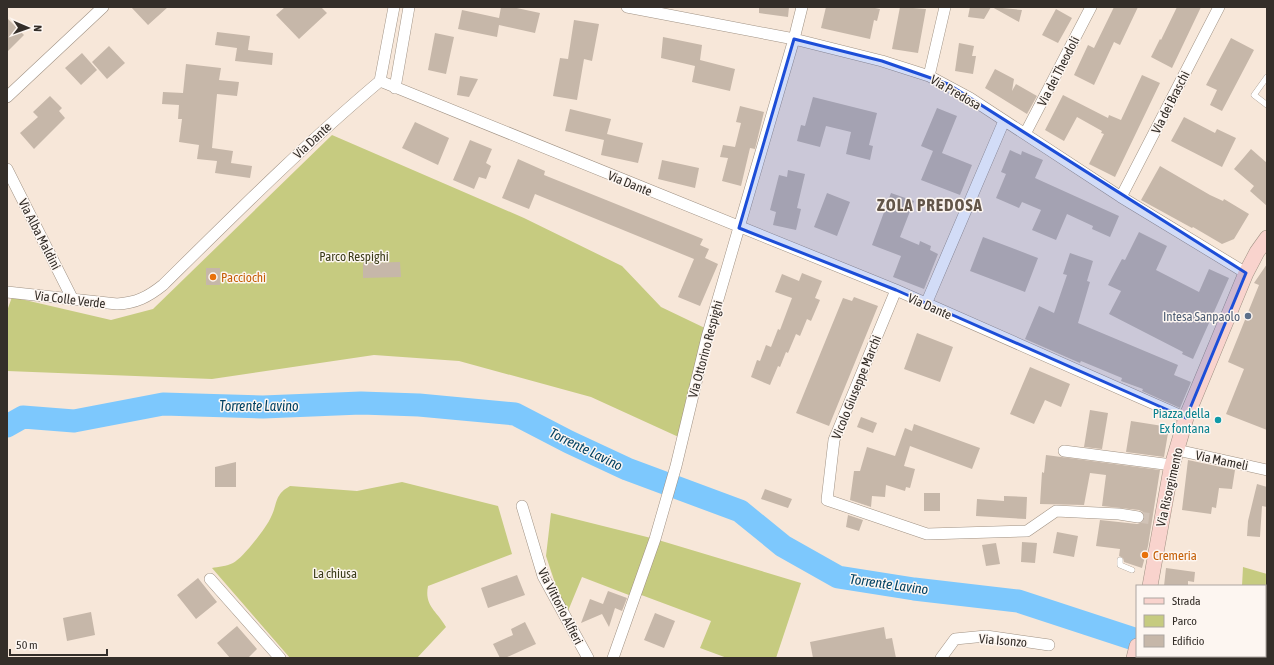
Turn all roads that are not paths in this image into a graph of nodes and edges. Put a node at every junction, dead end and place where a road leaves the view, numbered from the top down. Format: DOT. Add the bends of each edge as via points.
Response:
graph roads {
  1 [pos="103,7"];
  2 [pos="394,7"];
  3 [pos="409,7"];
  4 [pos="627,7"];
  5 [pos="802,7"];
  6 [pos="945,7"];
  7 [pos="1091,7"];
  8 [pos="1219,7"];
  9 [pos="673,11"];
  10 [pos="794,39"];
  11 [pos="929,76"];
  12 [pos="1267,77"];
  13 [pos="380,81"];
  14 [pos="395,88"];
  15 [pos="7,97"];
  16 [pos="1267,105"];
  17 [pos="1004,121"];
  18 [pos="1025,134"];
  19 [pos="7,169"];
  20 [pos="1121,197"];
  21 [pos="739,228"];
  22 [pos="1267,238"];
  23 [pos="1246,273"];
  24 [pos="896,290"];
  25 [pos="7,292"];
  26 [pos="74,300"];
  27 [pos="132,303"];
  28 [pos="926,304"];
  29 [pos="1186,418"];
  30 [pos="1176,450"];
  31 [pos="1064,451"];
  32 [pos="1172,465"];
  33 [pos="1267,470"];
  34 [pos="522,506"];
  35 [pos="1138,517"];
  36 [pos="1120,560"];
  37 [pos="1132,570"];
  38 [pos="210,579"];
  39 [pos="1150,585"];
  40 [pos="1049,645"];
  41 [pos="280,658"];
  42 [pos="588,658"];
  43 [pos="613,658"];
  44 [pos="941,658"];
  1 -- 15 [label="street"];
  2 -- 13 [label="street"];
  3 -- 14 [label="street"];
  4 -- 9 [label="street, Via Predosa"];
  5 -- 10 [label="street, Via Ottorino Respighi"];
  6 -- 11 [label="street"];
  7 -- 18 [label="street, Via dei Theodoli"];
  8 -- 20 [label="street, Via dei Braschi"];
  9 -- 10 [label="street, Via Predosa"];
  10 -- 11 [label="street, Via Predosa" via="882,61"];
  10 -- 21 [label="street, Via Ottorino Respighi"];
  11 -- 17 [label="street, Via Predosa" via="948,84"];
  12 -- 16 [label="lane" via="1254,95"];
  13 -- 14 [label="street, Via Dante"];
  13 -- 27 [label="street, Via Dante" via="286,165 163,285"];
  14 -- 21 [label="street, Via Dante"];
  17 -- 18 [label="street, Via Predosa"];
  17 -- 28 [label="street"];
  18 -- 20 [label="street, Via Predosa"];
  19 -- 26 [label="street, Via Alba Maldini"];
  20 -- 23 [label="street, Via Predosa"];
  21 -- 24 [label="street, Via Dante"];
  21 -- 43 [label="street, Via Ottorino Respighi" via="707,337 676,466 655,539"];
  22 -- 23 [label="main road, Via Risorgimento" via="1256,252"];
  23 -- 29 [label="main road, Via Risorgimento"];
  24 -- 28 [label="street, Via Dante"];
  24 -- 35 [label="street, Vicolo Giuseppe Marchi" via="834,440 827,500 927,534 1027,531 1056,511"];
  25 -- 26 [label="street, Via Colle Verde"];
  26 -- 27 [label="street, Via Colle Verde"];
  28 -- 29 [label="street, Via Dante"];
  29 -- 30 [label="main road, Via Risorgimento"];
  30 -- 32 [label="main road, Via Risorgimento"];
  30 -- 33 [label="street, Via Mameli"];
  31 -- 32 [label="street"];
  32 -- 39 [label="main road, Via Risorgimento" via="1157,519"];
  34 -- 42 [label="street, Via Vittorio Alfieri" via="543,576"];
  36 -- 37 [label="lane" via="1120,565"];
  38 -- 41 [label="street"];
  40 -- 44 [label="street, Via Isonzo" via="986,636 955,639"];
}
